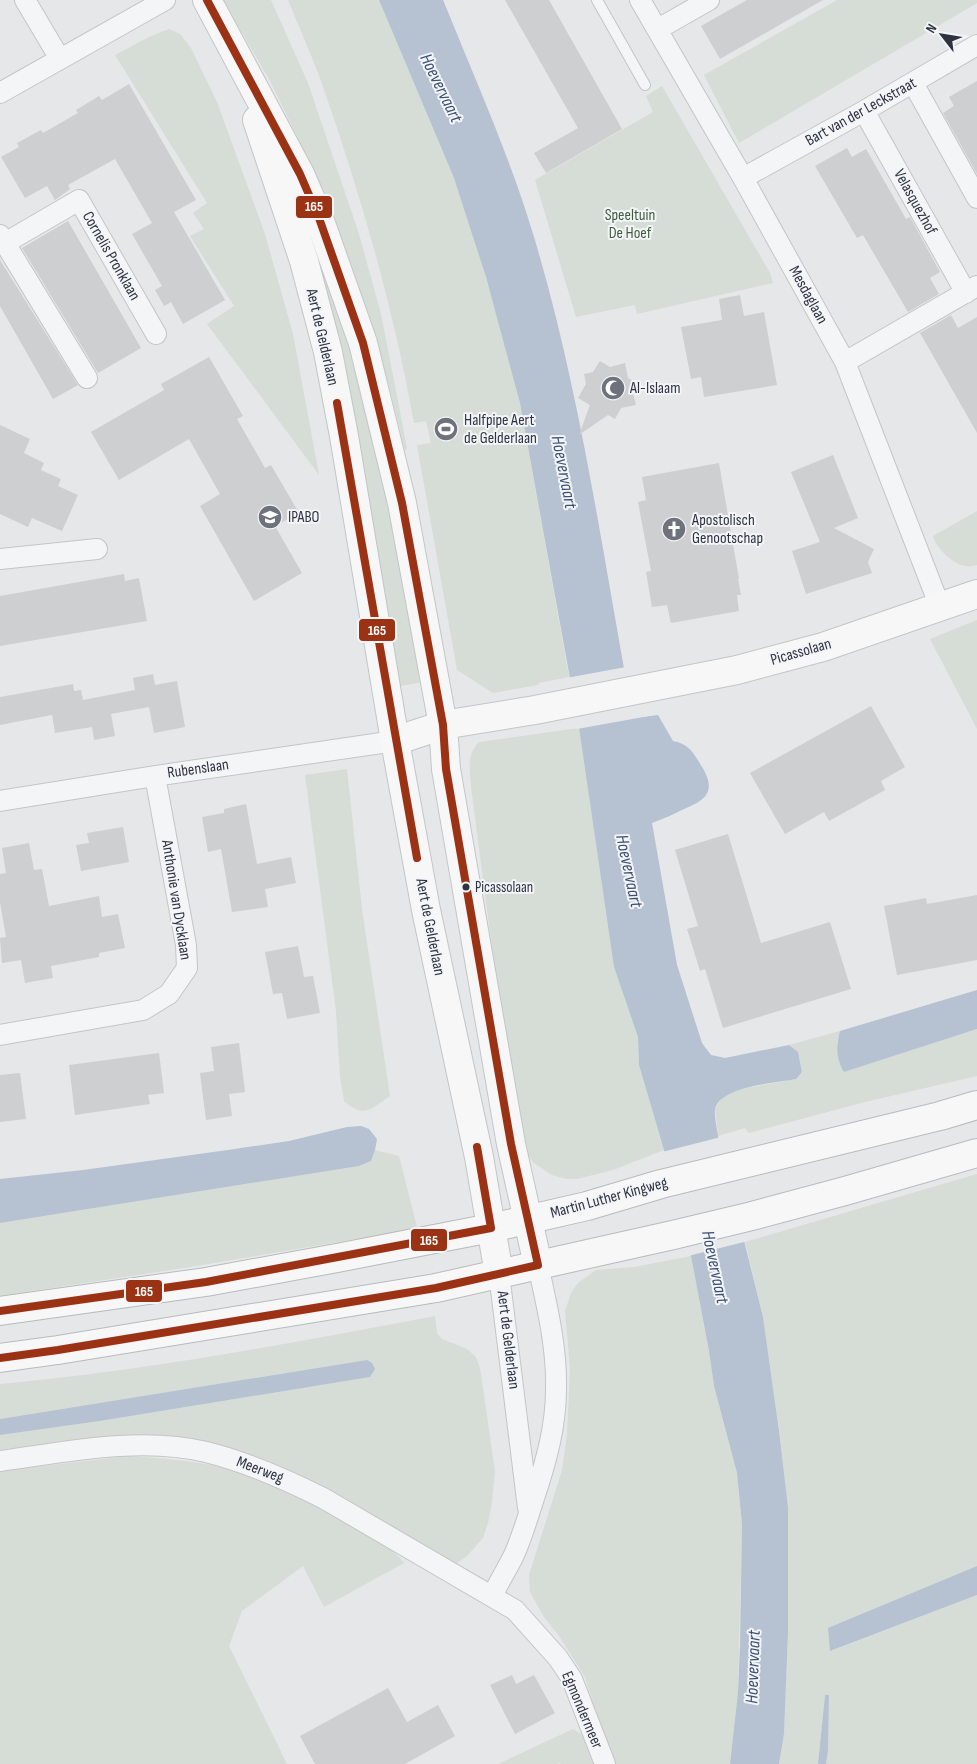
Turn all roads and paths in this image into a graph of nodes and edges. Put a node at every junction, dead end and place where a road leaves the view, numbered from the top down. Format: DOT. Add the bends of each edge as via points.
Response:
graph roads {
  1 [pos="25,0"];
  2 [pos="165,0"];
  3 [pos="207,0"];
  4 [pos="597,0"];
  5 [pos="640,0"];
  6 [pos="709,0"];
  7 [pos="658,29"];
  8 [pos="977,45"];
  9 [pos="236,54"];
  10 [pos="60,59"];
  11 [pos="913,82"];
  12 [pos="644,85"];
  13 [pos="0,93"];
  14 [pos="864,111"];
  15 [pos="743,178"];
  16 [pos="977,198"];
  17 [pos="2,239"];
  18 [pos="971,289"];
  19 [pos="156,334"];
  20 [pos="845,362"];
  21 [pos="87,378"];
  22 [pos="97,549"];
  23 [pos="0,559"];
  24 [pos="977,594"];
  25 [pos="940,607"];
  26 [pos="443,725"];
  27 [pos="396,741"];
  28 [pos="155,776"];
  29 [pos="0,801"];
  30 [pos="0,1035"];
  31 [pos="977,1105"];
  32 [pos="977,1153"];
  33 [pos="528,1218"];
  34 [pos="491,1228"];
  35 [pos="538,1265"];
  36 [pos="499,1274"];
  37 [pos="0,1311"];
  38 [pos="0,1358"];
  39 [pos="0,1461"];
  40 [pos="529,1515"];
  41 [pos="492,1596"];
  42 [pos="605,1764"];
  1 -- 10 [label="street"];
  2 -- 10 [label="street"];
  3 -- 9 [label="main road, Aert de Gelderlaan"];
  4 -- 12 [label="lane"];
  5 -- 7 [label="street, Mesdaglaan"];
  6 -- 7 [label="street"];
  7 -- 15 [label="street, Mesdaglaan"];
  8 -- 11 [label="street, Bart van der Leckstraat"];
  9 -- 26 [label="main road, Aert de Gelderlaan" via="304,183 364,343 402,503"];
  9 -- 27 [label="main road, Aert de Gelderlaan" via="304,262 328,352"];
  10 -- 13 [label="street"];
  11 -- 14 [label="street, Bart van der Leckstraat"];
  11 -- 16 [label="street"];
  14 -- 15 [label="street, Bart van der Leckstraat"];
  14 -- 18 [label="street, Velasquezhof"];
  15 -- 20 [label="street, Mesdaglaan"];
  17 -- 19 [label="street, Cornelis Pronklaan" via="79,200"];
  17 -- 21 [label="street, Cornelis Pronklaan"];
  18 -- 20 [label="street, Velasquezhof"];
  20 -- 25 [label="street, Mesdaglaan"];
  22 -- 23 [label="street"];
  24 -- 25 [label="main road, Picassolaan"];
  25 -- 26 [label="main road, Picassolaan" via="823,647 737,670"];
  26 -- 27 [label="main road, Picassolaan"];
  26 -- 33 [label="main road, Aert de Gelderlaan" via="448,779 511,1144"];
  27 -- 28 [label="street, Rubenslaan"];
  27 -- 34 [label="main road, Aert de Gelderlaan" via="426,910"];
  28 -- 29 [label="street, Rubenslaan"];
  28 -- 30 [label="street, Anthonie van Dycklaan" via="186,945 187,968 169,994 143,1010"];
  31 -- 33 [label="main road, Martin Luther Kingweg" via="661,1184 586,1206"];
  32 -- 35 [label="main road" via="752,1216"];
  33 -- 34 [label="main road, Martin Luther Kingweg"];
  33 -- 35 [label="main road, Aert de Gelderlaan"];
  34 -- 36 [label="main road, Aert de Gelderlaan"];
  34 -- 37 [label="main road, Martin Luther Kingweg" via="206,1282"];
  35 -- 36 [label="main road"];
  35 -- 40 [label="street, Aert de Gelderlaan" via="550,1319 556,1390 549,1452"];
  36 -- 38 [label="main road" via="405,1294"];
  36 -- 40 [label="street, Aert de Gelderlaan"];
  39 -- 41 [label="street, Meerweg" via="114,1447 204,1452 260,1469 323,1498"];
  40 -- 41 [label="street, Aert de Gelderlaan" via="514,1555"];
  41 -- 42 [label="street, Egmondermeer" via="516,1610 558,1658 572,1679"];
}
